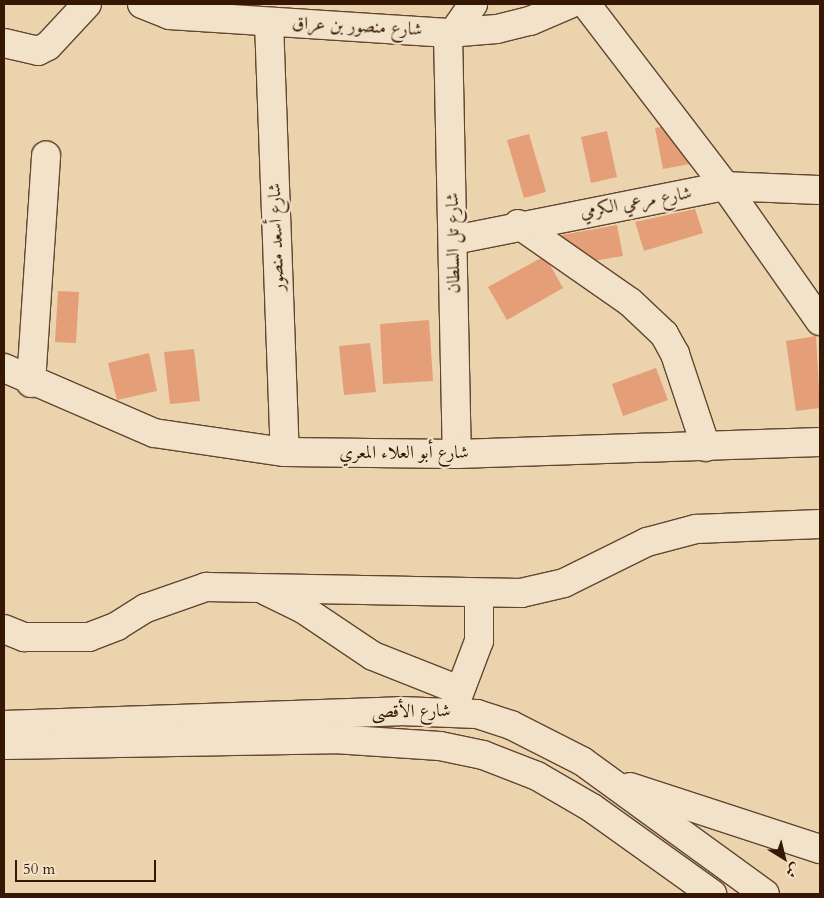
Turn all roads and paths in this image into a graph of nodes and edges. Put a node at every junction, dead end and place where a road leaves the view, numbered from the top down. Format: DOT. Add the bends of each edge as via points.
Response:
graph roads {
  1 [pos="87,4"];
  2 [pos="142,4"];
  3 [pos="473,4"];
  4 [pos="570,4"];
  5 [pos="586,4"];
  6 [pos="269,22"];
  7 [pos="451,33"];
  8 [pos="4,43"];
  9 [pos="46,155"];
  10 [pos="725,186"];
  11 [pos="820,190"];
  12 [pos="518,224"];
  13 [pos="454,240"];
  14 [pos="820,320"];
  15 [pos="4,368"];
  16 [pos="31,382"];
  17 [pos="820,442"];
  18 [pos="706,447"];
  19 [pos="285,452"];
  20 [pos="456,454"];
  21 [pos="820,524"];
  22 [pos="255,586"];
  23 [pos="478,594"];
  24 [pos="4,629"];
  25 [pos="456,700"];
  26 [pos="4,725"];
  27 [pos="4,745"];
  28 [pos="440,746"];
  29 [pos="615,782"];
  30 [pos="820,849"];
  31 [pos="712,894"];
  32 [pos="764,894"];
  1 -- 8 [label="street" via="59,37 43,49 38,51"];
  2 -- 6 [label="street, شارع منصور بن عراق" via="169,15"];
  3 -- 7 [label="street"];
  4 -- 7 [label="street, شارع منصور بن عراق" via="498,30"];
  5 -- 10 [label="street"];
  6 -- 7 [label="street, شارع منصور بن عراق"];
  6 -- 19 [label="street, شارع أسعد منصور"];
  7 -- 13 [label="street, شارع تل السلطان"];
  9 -- 16 [label="street"];
  10 -- 11 [label="street, شارع مرعي الكرمي"];
  10 -- 12 [label="street, شارع مرعي الكرمي"];
  10 -- 14 [label="street"];
  12 -- 13 [label="street, شارع مرعي الكرمي"];
  12 -- 18 [label="street" via="630,302 664,334 675,354"];
  13 -- 20 [label="street, شارع تل السلطان"];
  15 -- 16 [label="street, شارع أبو العلاء المعري"];
  16 -- 19 [label="street, شارع أبو العلاء المعري" via="154,433"];
  17 -- 18 [label="street, شارع أبو العلاء المعري"];
  18 -- 20 [label="street, شارع أبو العلاء المعري"];
  19 -- 20 [label="street, شارع أبو العلاء المعري"];
  21 -- 23 [label="street" via="696,529 647,542 564,583 520,593"];
  22 -- 23 [label="street"];
  22 -- 24 [label="street" via="206,587 178,594 89,637 24,637"];
  22 -- 25 [label="street" via="302,608 373,656"];
  23 -- 25 [label="street" via="479,641"];
  25 -- 26 [label="street, شارع الأقصى"];
  25 -- 28 [label="street"];
  25 -- 29 [label="street, شارع الأقصى" via="582,761"];
  27 -- 28 [label="street, شارع الأقصى" via="334,739"];
  28 -- 31 [label="street, شارع الأقصى" via="483,755 537,776 592,808"];
  29 -- 30 [label="street"];
  29 -- 32 [label="street, شارع الأقصى"];
}
